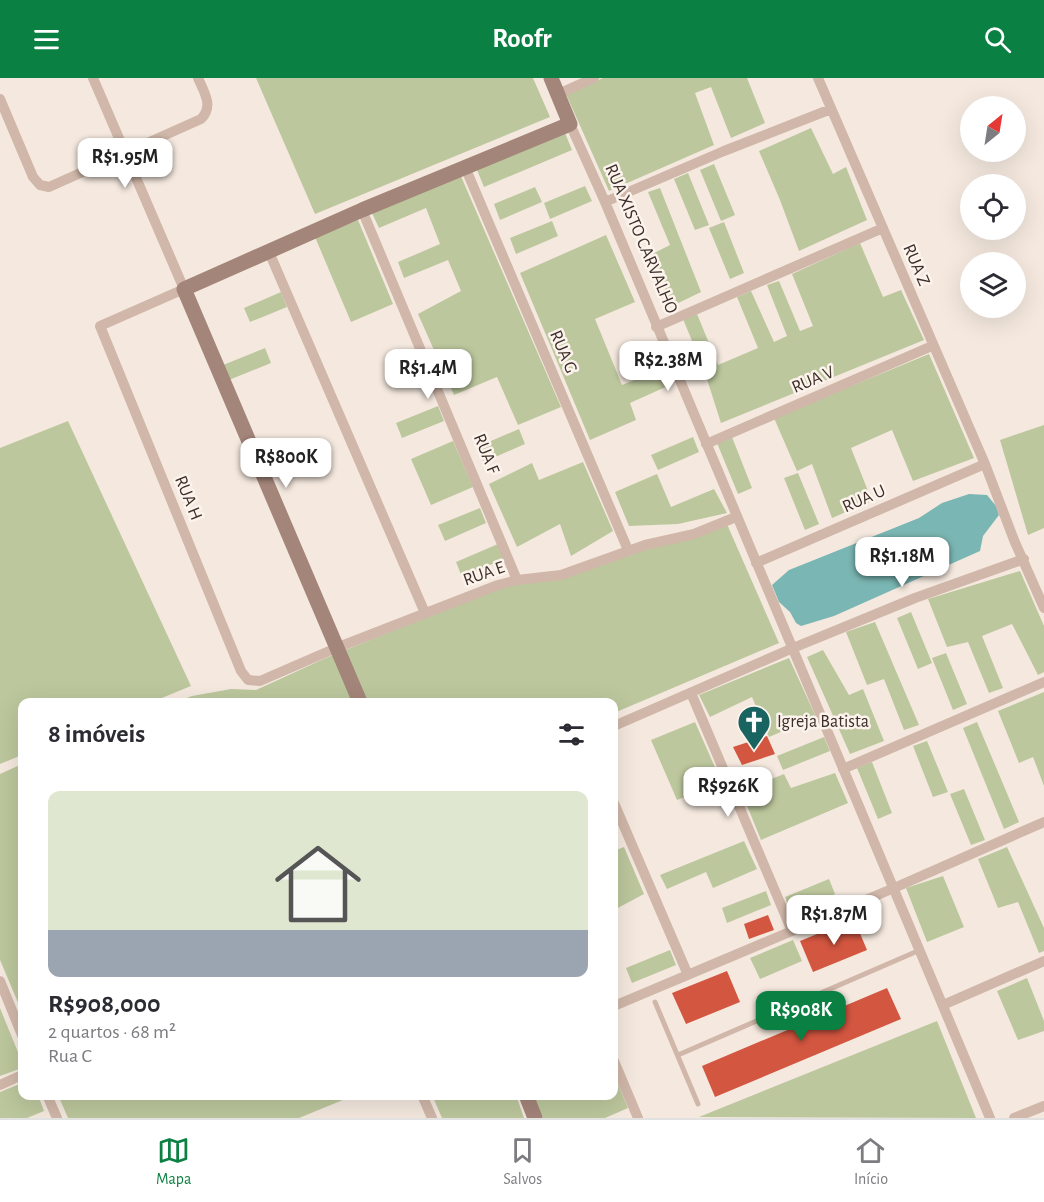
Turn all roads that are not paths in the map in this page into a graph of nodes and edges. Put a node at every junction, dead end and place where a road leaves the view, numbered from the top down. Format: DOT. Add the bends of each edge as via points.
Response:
graph roads {
  1 [pos="93,78"];
  2 [pos="198,78"];
  3 [pos="551,78"];
  4 [pos="594,78"];
  5 [pos="818,78"];
  6 [pos="558,94"];
  7 [pos="0,99"];
  8 [pos="831,109"];
  9 [pos="570,124"];
  10 [pos="125,154"];
  11 [pos="465,167"];
  12 [pos="605,202"];
  13 [pos="362,210"];
  14 [pos="883,228"];
  15 [pos="269,252"];
  16 [pos="184,289"];
  17 [pos="656,327"];
  18 [pos="933,346"];
  19 [pos="706,444"];
  20 [pos="987,469"];
  21 [pos="736,517"];
  22 [pos="628,550"];
  23 [pos="1024,559"];
  24 [pos="756,563"];
  25 [pos="517,580"];
  26 [pos="1044,608"];
  27 [pos="425,613"];
  28 [pos="336,648"];
  29 [pos="793,648"];
  30 [pos="248,680"];
  31 [pos="1044,682"];
  32 [pos="691,693"];
  33 [pos="358,698"];
  34 [pos="618,724"];
  35 [pos="843,769"];
  36 [pos="618,812"];
  37 [pos="1044,822"];
  38 [pos="894,888"];
  39 [pos="792,931"];
  40 [pos="920,950"];
  41 [pos="1044,961"];
  42 [pos="688,975"];
  43 [pos="1,984"];
  44 [pos="655,1002"];
  45 [pos="618,1004"];
  46 [pos="943,1005"];
  47 [pos="18,1025"];
  48 [pos="678,1055"];
  49 [pos="618,1070"];
  50 [pos="18,1077"];
  51 [pos="0,1085"];
  52 [pos="49,1100"];
  53 [pos="424,1100"];
  54 [pos="528,1100"];
  55 [pos="698,1104"];
  56 [pos="1044,1106"];
  57 [pos="57,1118"];
  58 [pos="432,1118"];
  59 [pos="535,1118"];
  60 [pos="638,1118"];
  61 [pos="990,1118"];
  62 [pos="1014,1118"];
  1 -- 10 [label="street"];
  2 -- 10 [label="street" via="208,101 204,117"];
  3 -- 6 [label="street, RUA XISTO CARVALHO"];
  4 -- 6 [label="street"];
  5 -- 8 [label="street, RUA Z"];
  6 -- 9 [label="street, RUA XISTO CARVALHO"];
  7 -- 10 [label="street" via="40,185 49,187"];
  8 -- 12 [label="street"];
  8 -- 14 [label="street, RUA Z"];
  9 -- 11 [label="street"];
  9 -- 12 [label="street, RUA XISTO CARVALHO"];
  10 -- 16 [label="street"];
  11 -- 13 [label="street"];
  11 -- 22 [label="street, RUA G"];
  12 -- 17 [label="street, RUA XISTO CARVALHO"];
  13 -- 15 [label="street"];
  13 -- 25 [label="street, RUA F"];
  14 -- 17 [label="street"];
  14 -- 18 [label="street, RUA Z"];
  15 -- 16 [label="street"];
  15 -- 27 [label="street"];
  16 -- 28 [label="street"];
  16 -- 30 [label="street, RUA H" via="100,326"];
  17 -- 19 [label="street, RUA XISTO CARVALHO"];
  18 -- 19 [label="street, RUA V"];
  18 -- 20 [label="street, RUA Z"];
  19 -- 21 [label="street, RUA XISTO CARVALHO"];
  20 -- 23 [label="street, RUA Z"];
  20 -- 24 [label="street, RUA U"];
  21 -- 22 [label="street, RUA E" via="694,534"];
  21 -- 24 [label="street, RUA XISTO CARVALHO"];
  22 -- 25 [label="street, RUA E" via="561,575"];
  23 -- 26 [label="street, RUA Z"];
  23 -- 29 [label="street"];
  24 -- 29 [label="street, RUA XISTO CARVALHO"];
  25 -- 27 [label="street, RUA E"];
  27 -- 28 [label="street, RUA E"];
  28 -- 30 [label="street, RUA E" via="260,681"];
  28 -- 33 [label="street"];
  29 -- 32 [label="street"];
  29 -- 35 [label="street, RUA XISTO CARVALHO"];
  31 -- 35 [label="street"];
  32 -- 34 [label="street"];
  32 -- 39 [label="street"];
  35 -- 38 [label="street, RUA XISTO CARVALHO"];
  36 -- 42 [label="street"];
  37 -- 38 [label="street"];
  38 -- 39 [label="street"];
  38 -- 40 [label="street, RUA XISTO CARVALHO"];
  39 -- 42 [label="street"];
  40 -- 46 [label="street, RUA XISTO CARVALHO"];
  40 -- 48 [label="lane"];
  41 -- 46 [label="street"];
  42 -- 45 [label="street"];
  43 -- 47 [label="street"];
  44 -- 48 [label="lane"];
  46 -- 61 [label="street, RUA XISTO CARVALHO"];
  48 -- 55 [label="lane"];
  49 -- 60 [label="street"];
  50 -- 51 [label="street"];
  52 -- 57 [label="street"];
  53 -- 58 [label="street"];
  54 -- 59 [label="street"];
  56 -- 62 [label="street"];
}
